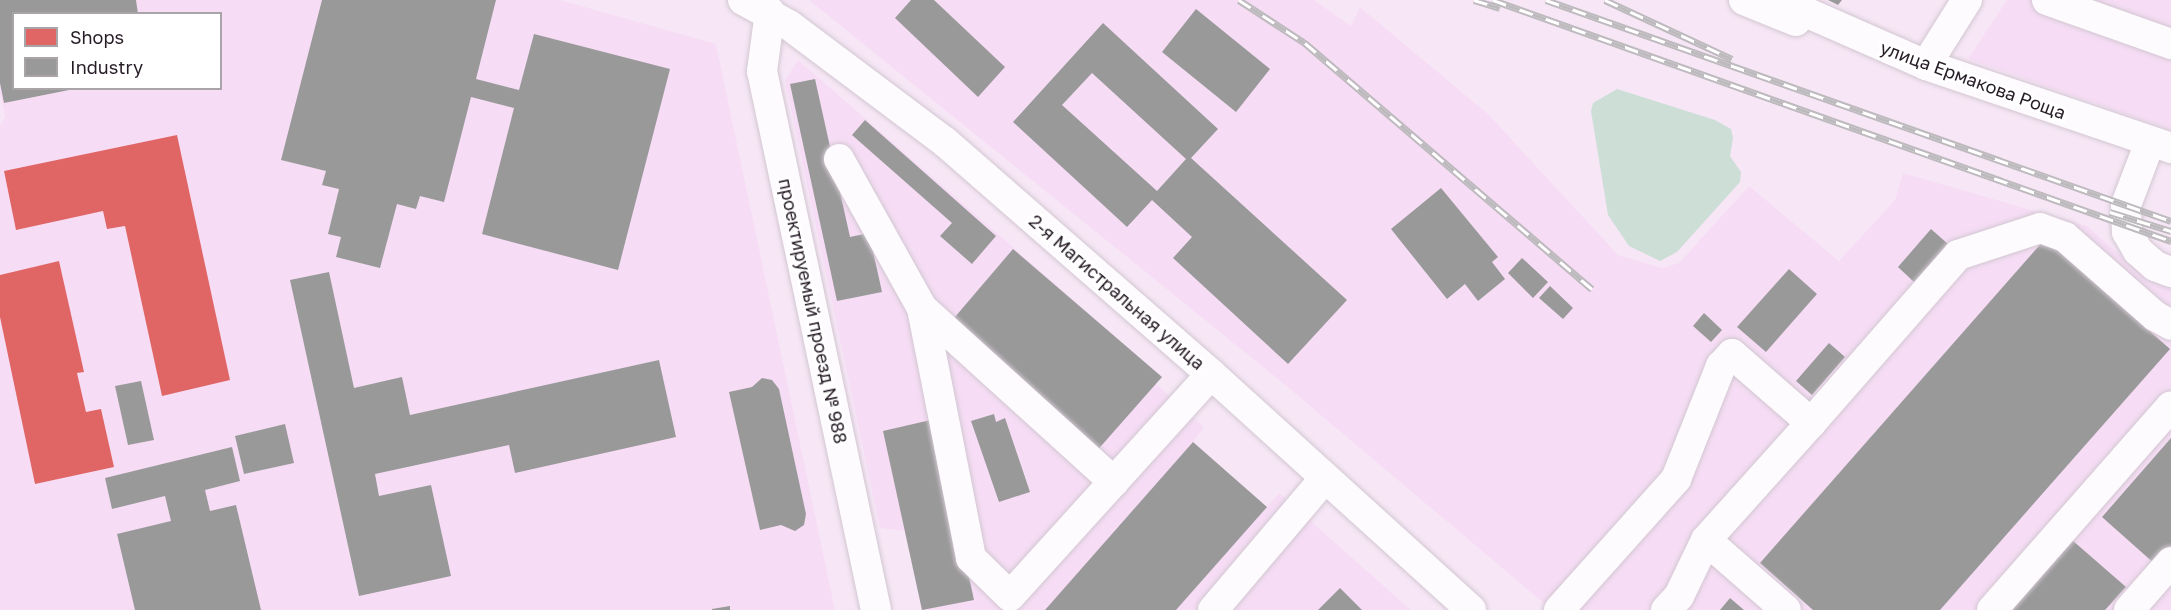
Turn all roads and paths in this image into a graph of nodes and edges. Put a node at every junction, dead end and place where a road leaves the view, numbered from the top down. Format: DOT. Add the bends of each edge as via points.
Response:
graph roads {
  1 [pos="743,0"];
  2 [pos="1744,0"];
  3 [pos="1778,0"];
  4 [pos="1967,0"];
  5 [pos="2047,0"];
  6 [pos="770,12"];
  7 [pos="1820,20"];
  8 [pos="2171,43"];
  9 [pos="1926,65"];
  10 [pos="2160,145"];
  11 [pos="839,159"];
  12 [pos="2171,272"];
  13 [pos="922,308"];
  14 [pos="2171,325"];
  15 [pos="1211,374"];
  16 [pos="2171,406"];
  17 [pos="1811,423"];
  18 [pos="1325,478"];
  19 [pos="1114,482"];
  20 [pos="1707,540"];
  21 [pos="2171,562"];
  22 [pos="876,610"];
  23 [pos="1213,610"];
  24 [pos="1471,610"];
  25 [pos="1559,610"];
  26 [pos="1666,610"];
  27 [pos="1786,610"];
  28 [pos="1992,610"];
  29 [pos="2129,610"];
  1 -- 6 [label="street, 2-я Магистральная улица"];
  2 -- 7 [label="street" via="1793,21"];
  3 -- 7 [label="street, улица Ермакова Роща"];
  4 -- 9 [label="street"];
  5 -- 8 [label="street"];
  6 -- 15 [label="street, 2-я Магистральная улица" via="945,142"];
  6 -- 22 [label="street, проектируемый проезд № 988" via="762,71"];
  7 -- 9 [label="street, улица Ермакова Роща"];
  9 -- 10 [label="street, улица Ермакова Роща"];
  10 -- 12 [label="street" via="2126,205 2127,232 2138,251 2155,266"];
  11 -- 13 [label="street"];
  13 -- 19 [label="street"];
  13 -- 19 [label="street" via="971,558 1010,596"];
  14 -- 17 [label="street" via="2155,316 2066,237 2040,228 1958,255"];
  15 -- 18 [label="street, 2-я Магистральная улица"];
  15 -- 19 [label="street"];
  16 -- 28 [label="street"];
  17 -- 20 [label="street"];
  17 -- 25 [label="street" via="1732,354 1721,366 1676,479"];
  18 -- 23 [label="street"];
  18 -- 24 [label="street, 2-я Магистральная улица"];
  20 -- 26 [label="street" via="1679,596"];
  20 -- 27 [label="street"];
  21 -- 29 [label="street"];
}
